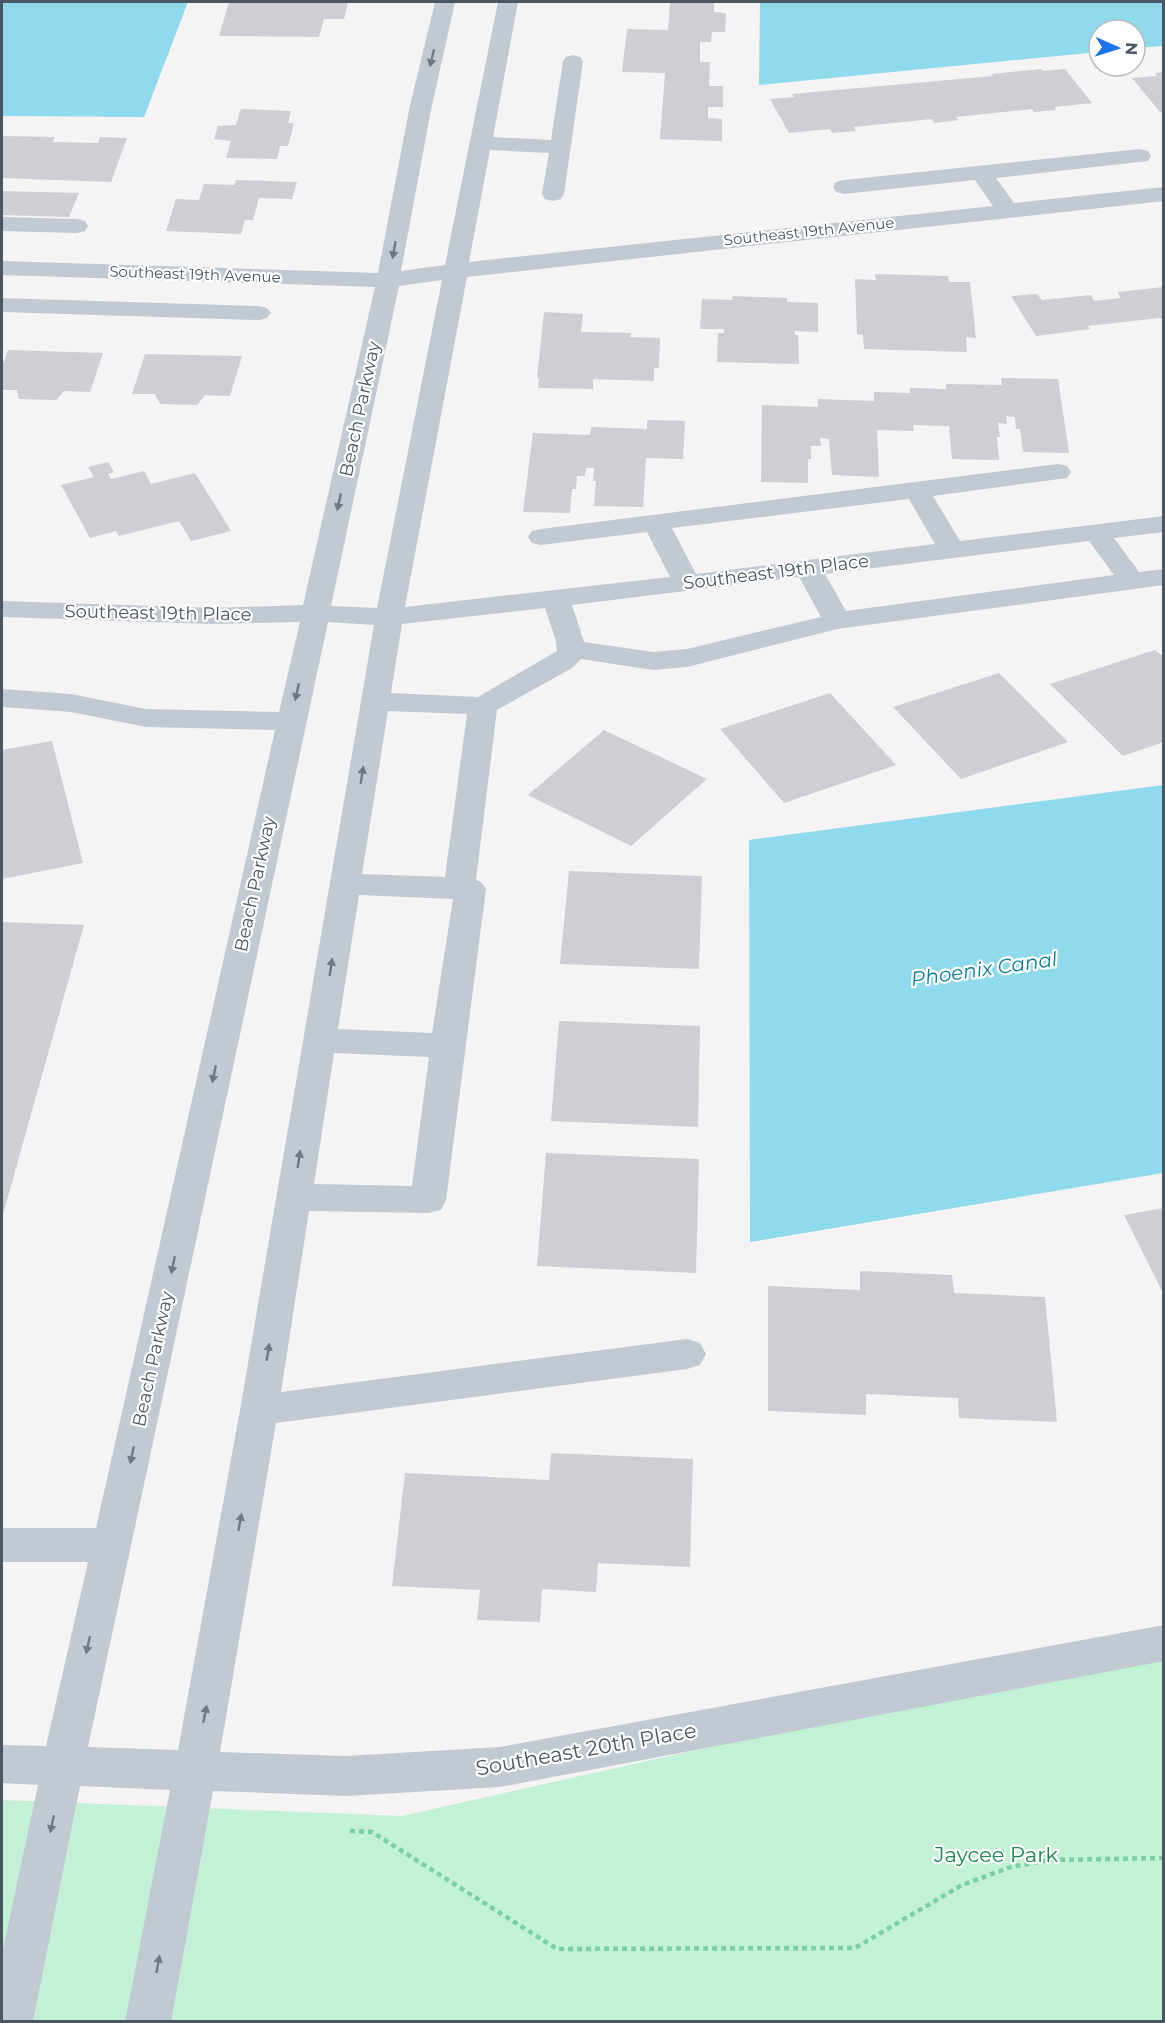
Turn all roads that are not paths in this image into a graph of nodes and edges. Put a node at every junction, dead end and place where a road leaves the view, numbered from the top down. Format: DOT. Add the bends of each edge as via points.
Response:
graph roads {
  1 [pos="445,2"];
  2 [pos="508,2"];
  3 [pos="573,61"];
  4 [pos="480,143"];
  5 [pos="561,147"];
  6 [pos="1140,156"];
  7 [pos="981,173"];
  8 [pos="844,187"];
  9 [pos="553,194"];
  10 [pos="1164,194"];
  11 [pos="1008,211"];
  12 [pos="2,224"];
  13 [pos="77,226"];
  14 [pos="2,268"];
  15 [pos="454,270"];
  16 [pos="160,273"];
  17 [pos="388,280"];
  18 [pos="2,306"];
  19 [pos="150,310"];
  20 [pos="259,313"];
  21 [pos="1058,472"];
  22 [pos="917,490"];
  23 [pos="656,523"];
  24 [pos="1164,524"];
  25 [pos="1096,532"];
  26 [pos="541,537"];
  27 [pos="952,550"];
  28 [pos="808,568"];
  29 [pos="1164,578"];
  30 [pos="1132,581"];
  31 [pos="687,583"];
  32 [pos="556,599"];
  33 [pos="2,609"];
  34 [pos="315,613"];
  35 [pos="389,617"];
  36 [pos="837,621"];
  37 [pos="570,649"];
  38 [pos="2,698"];
  39 [pos="374,701"];
  40 [pos="483,706"];
  41 [pos="291,721"];
  42 [pos="344,884"];
  43 [pos="459,889"];
  44 [pos="319,1040"];
  45 [pos="447,1046"];
  46 [pos="293,1197"];
  47 [pos="687,1354"];
  48 [pos="259,1410"];
  49 [pos="2,1545"];
  50 [pos="112,1545"];
  51 [pos="1164,1643"];
  52 [pos="2,1764"];
  53 [pos="64,1767"];
  54 [pos="194,1772"];
  55 [pos="10,2022"];
  56 [pos="148,2022"];
  1 -- 17 [label="street, Beach Parkway, one-way"];
  2 -- 4 [label="street"];
  3 -- 5 [label="street"];
  4 -- 5 [label="street"];
  4 -- 15 [label="street"];
  5 -- 9 [label="street"];
  6 -- 7 [label="street"];
  7 -- 8 [label="street"];
  7 -- 11 [label="street"];
  10 -- 11 [label="street, Southeast 19th Avenue"];
  11 -- 15 [label="street, Southeast 19th Avenue"];
  12 -- 13 [label="street"];
  14 -- 16 [label="street, Southeast 19th Avenue"];
  15 -- 17 [label="street, Southeast 19th Avenue"];
  15 -- 35 [label="street"];
  16 -- 17 [label="street, Southeast 19th Avenue"];
  16 -- 19 [label="street"];
  17 -- 34 [label="street, Beach Parkway, one-way"];
  18 -- 19 [label="street"];
  19 -- 20 [label="street"];
  21 -- 22 [label="street"];
  22 -- 23 [label="street"];
  22 -- 27 [label="street"];
  23 -- 26 [label="street"];
  23 -- 31 [label="street"];
  24 -- 25 [label="street, Southeast 19th Place"];
  25 -- 27 [label="street, Southeast 19th Place"];
  25 -- 30 [label="street"];
  27 -- 28 [label="street, Southeast 19th Place"];
  28 -- 31 [label="street, Southeast 19th Place"];
  28 -- 36 [label="street"];
  29 -- 30 [label="street"];
  30 -- 36 [label="street"];
  31 -- 32 [label="street, Southeast 19th Place"];
  32 -- 35 [label="street, Southeast 19th Place"];
  32 -- 37 [label="street"];
  33 -- 34 [label="street, Southeast 19th Place" via="213,616"];
  34 -- 35 [label="street, Southeast 19th Place"];
  34 -- 41 [label="street, Beach Parkway, one-way"];
  35 -- 39 [label="street"];
  36 -- 37 [label="street" via="687,658 653,661"];
  37 -- 40 [label="street" via="562,662"];
  38 -- 41 [label="street" via="71,703 146,718"];
  39 -- 40 [label="street"];
  42 -- 39 [label="street, one-way"];
  40 -- 43 [label="street"];
  41 -- 50 [label="street, Beach Parkway, one-way"];
  42 -- 43 [label="street"];
  44 -- 42 [label="street, one-way"];
  43 -- 45 [label="street" via="470,889"];
  44 -- 45 [label="street"];
  46 -- 44 [label="street, one-way"];
  45 -- 46 [label="street" via="428,1200"];
  48 -- 46 [label="street, one-way"];
  47 -- 48 [label="street"];
  54 -- 48 [label="street, one-way"];
  49 -- 50 [label="street"];
  50 -- 53 [label="street, Beach Parkway, one-way"];
  51 -- 54 [label="street, Southeast 20th Place" via="500,1767 346,1776"];
  52 -- 53 [label="street, Southeast 20th Place"];
  53 -- 54 [label="street, Southeast 20th Place"];
  53 -- 55 [label="street, Beach Parkway, one-way"];
  56 -- 54 [label="street, one-way"];
}
